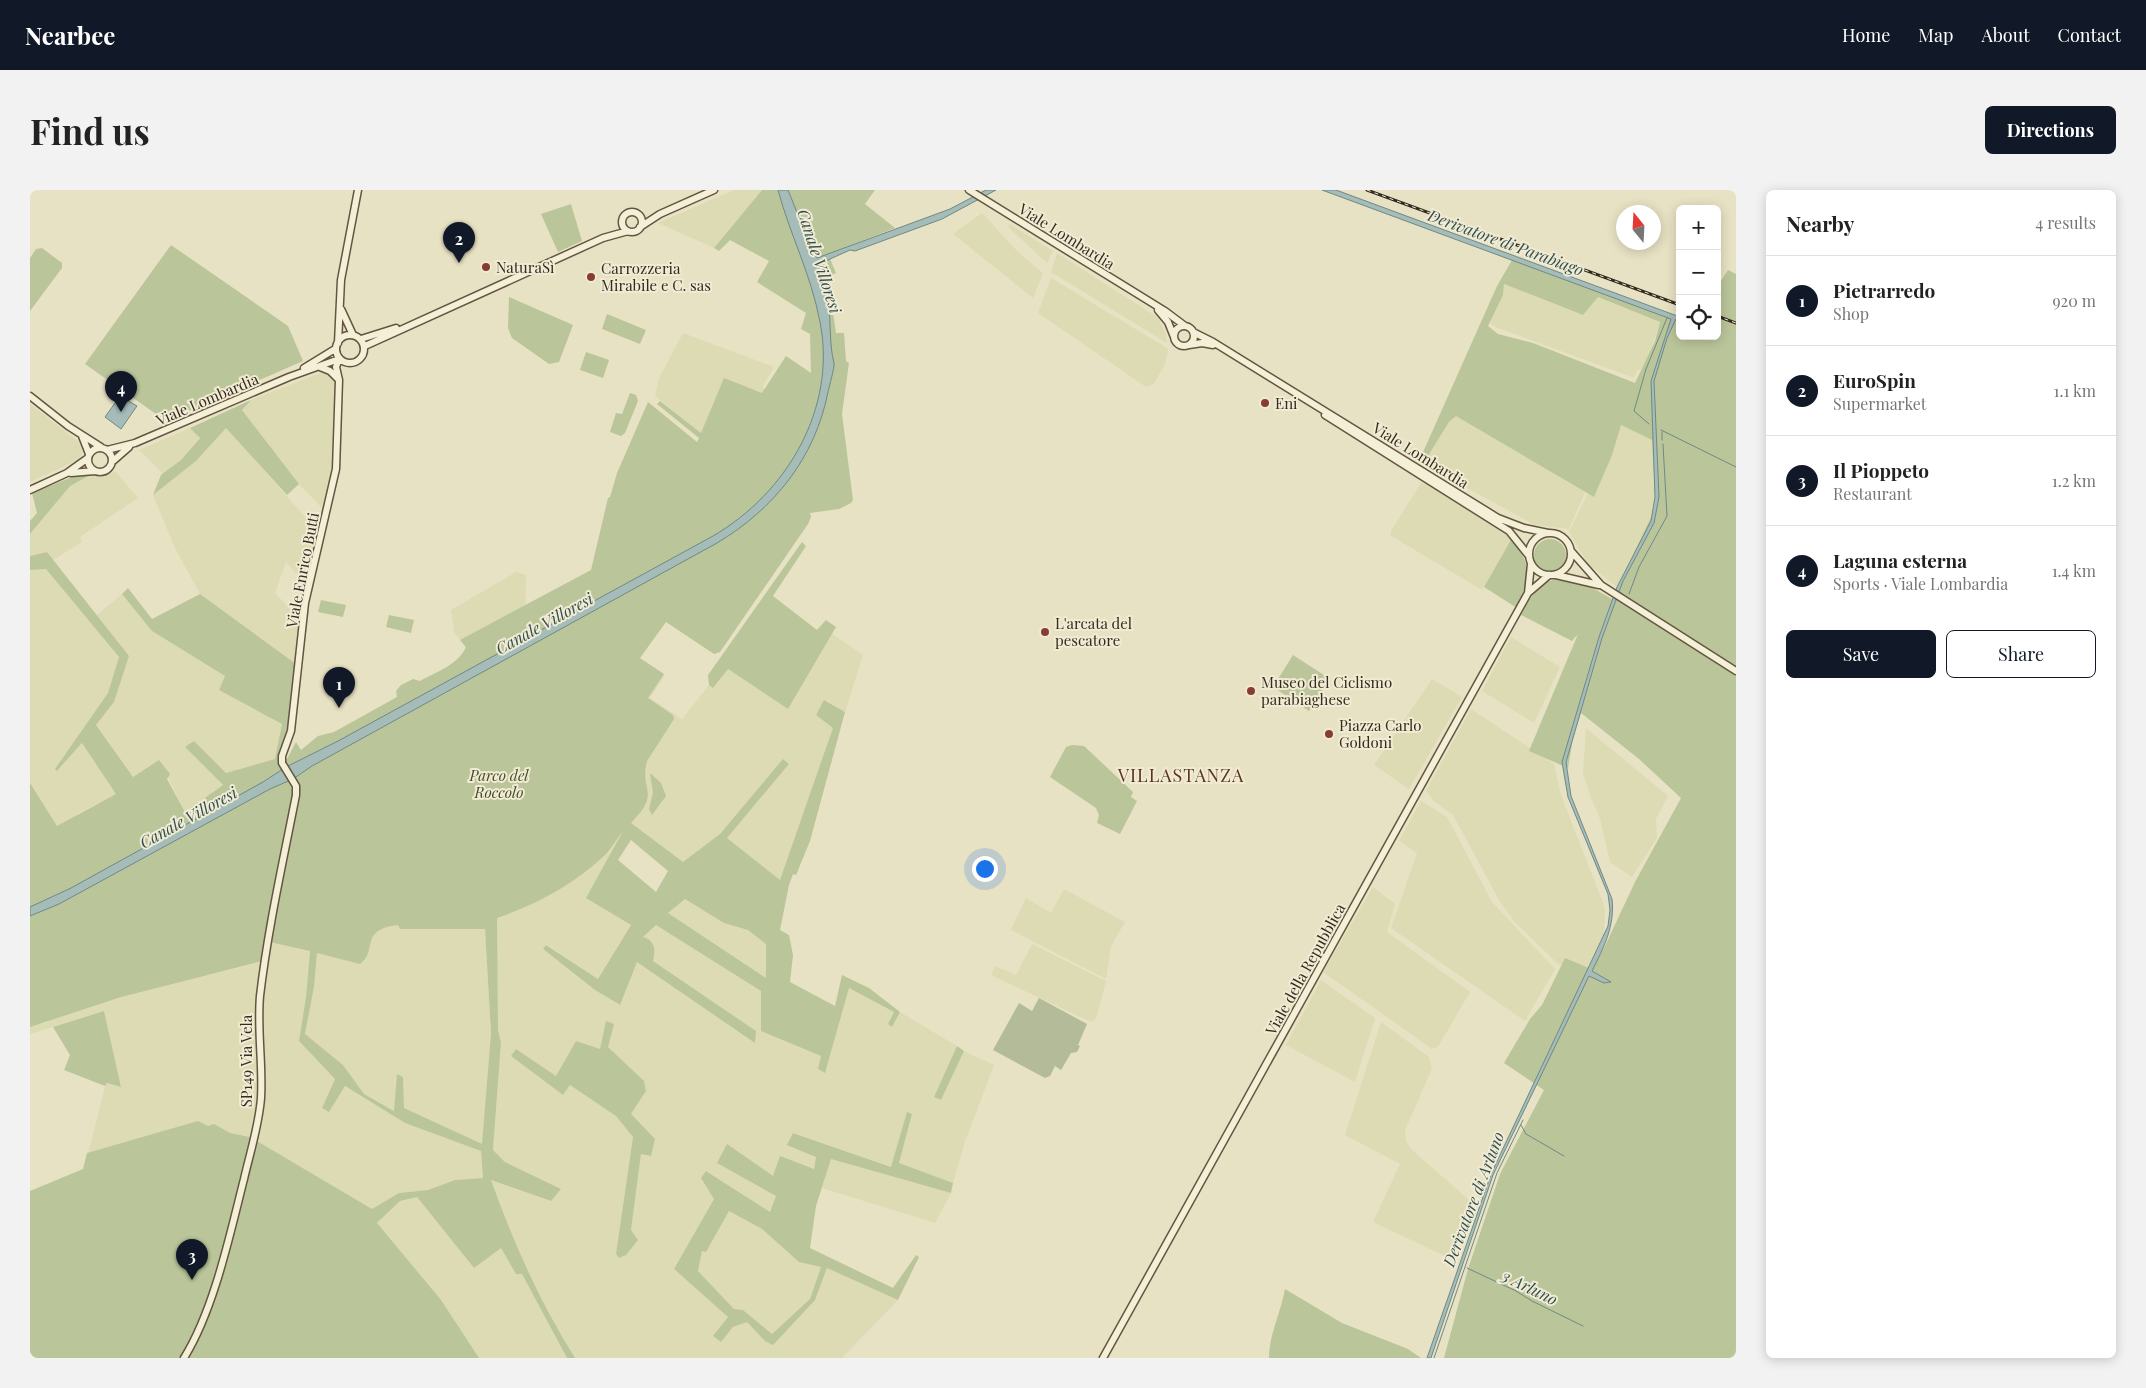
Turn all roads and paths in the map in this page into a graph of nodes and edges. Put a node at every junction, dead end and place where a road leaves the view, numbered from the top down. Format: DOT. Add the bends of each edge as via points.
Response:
graph roads {
  1 [pos="358,190"];
  2 [pos="714,190"];
  3 [pos="969,190"];
  4 [pos="660,214"];
  5 [pos="640,216"];
  6 [pos="622,225"];
  7 [pos="640,227"];
  8 [pos="628,232"];
  9 [pos="614,234"];
  10 [pos="340,303"];
  11 [pos="1151,304"];
  12 [pos="448,308"];
  13 [pos="1185,326"];
  14 [pos="1193,332"];
  15 [pos="353,335"];
  16 [pos="1174,338"];
  17 [pos="361,339"];
  18 [pos="1188,344"];
  19 [pos="337,346"];
  20 [pos="365,346"];
  21 [pos="1223,349"];
  22 [pos="339,359"];
  23 [pos="349,362"];
  24 [pos="318,367"];
  25 [pos="289,377"];
  26 [pos="339,380"];
  27 [pos="1285,388"];
  28 [pos="30,396"];
  29 [pos="82,436"];
  30 [pos="135,443"];
  31 [pos="104,448"];
  32 [pos="88,456"];
  33 [pos="113,461"];
  34 [pos="94,471"];
  35 [pos="67,473"];
  36 [pos="30,490"];
  37 [pos="1548,533"];
  38 [pos="1571,550"];
  39 [pos="1529,556"];
  40 [pos="1531,563"];
  41 [pos="1552,575"];
  42 [pos="1600,585"];
  43 [pos="1528,593"];
  44 [pos="1736,671"];
  45 [pos="296,786"];
  46 [pos="184,1358"];
  47 [pos="1103,1358"];
  1 -- 10 [label="main road" via="341,280"];
  2 -- 4 [label="main road"];
  3 -- 11 [label="main road, Viale Lombardia"];
  4 -- 5 [label="main road"];
  4 -- 7 [label="main road"];
  5 -- 6 [label="main road" via="626,214"];
  5 -- 7 [label="main road"];
  6 -- 8 [label="main road"];
  6 -- 9 [label="main road"];
  7 -- 8 [label="main road"];
  8 -- 9 [label="main road"];
  9 -- 12 [label="main road"];
  10 -- 15 [label="main road"];
  10 -- 19 [label="main road"];
  11 -- 13 [label="main road, Viale Lombardia"];
  11 -- 16 [label="main road, Viale Lombardia" via="1168,322"];
  12 -- 17 [label="main road"];
  12 -- 20 [label="main road"];
  13 -- 14 [label="main road, Viale Lombardia"];
  13 -- 16 [label="main road" via="1177,330"];
  14 -- 18 [label="main road" via="1193,340"];
  14 -- 21 [label="main road, Viale Lombardia"];
  15 -- 17 [label="main road"];
  15 -- 19 [label="main road"];
  16 -- 18 [label="main road, Viale Lombardia" via="1180,345"];
  17 -- 20 [label="main road"];
  18 -- 21 [label="main road, Viale Lombardia" via="1207,344"];
  19 -- 22 [label="main road"];
  19 -- 25 [label="main road, Viale Lombardia"];
  20 -- 23 [label="main road" via="358,358"];
  21 -- 27 [label="main road, Viale Lombardia"];
  22 -- 23 [label="main road"];
  22 -- 24 [label="main road, Viale Lombardia"];
  22 -- 26 [label="main road, Viale Enrico Butti" via="336,367"];
  23 -- 26 [label="main road" via="341,371"];
  24 -- 25 [label="main road, Viale Lombardia"];
  24 -- 26 [label="main road" via="330,371"];
  25 -- 30 [label="main road, Viale Lombardia"];
  26 -- 45 [label="main road, Viale Enrico Butti" via="336,469 305,603 292,731 282,756 282,763"];
  27 -- 37 [label="main road, Viale Lombardia" via="1498,518"];
  27 -- 39 [label="main road, Viale Lombardia" via="1509,531"];
  28 -- 29 [label="main road"];
  29 -- 31 [label="main road"];
  29 -- 32 [label="main road"];
  30 -- 31 [label="main road, Viale Lombardia"];
  30 -- 33 [label="main road, Viale Lombardia"];
  31 -- 32 [label="main road, Viale Lombardia"];
  31 -- 33 [label="main road"];
  32 -- 34 [label="main road" via="89,466"];
  32 -- 35 [label="main road, Viale Lombardia"];
  33 -- 34 [label="main road, Viale Lombardia" via="108,470"];
  34 -- 35 [label="main road, Viale Lombardia"];
  35 -- 36 [label="main road, Viale Lombardia"];
  37 -- 38 [label="main road" via="1562,537"];
  37 -- 39 [label="main road" via="1534,541"];
  38 -- 41 [label="main road" via="1568,566"];
  38 -- 42 [label="main road"];
  39 -- 40 [label="main road"];
  40 -- 41 [label="main road" via="1538,572"];
  40 -- 43 [label="main road"];
  41 -- 42 [label="main road"];
  41 -- 43 [label="main road"];
  42 -- 44 [label="main road"];
  43 -- 47 [label="main road, Viale della Repubblica"];
  45 -- 46 [label="main road, SP149 Via Vela" via="260,995 259,1114 225,1254 200,1328"];
}
